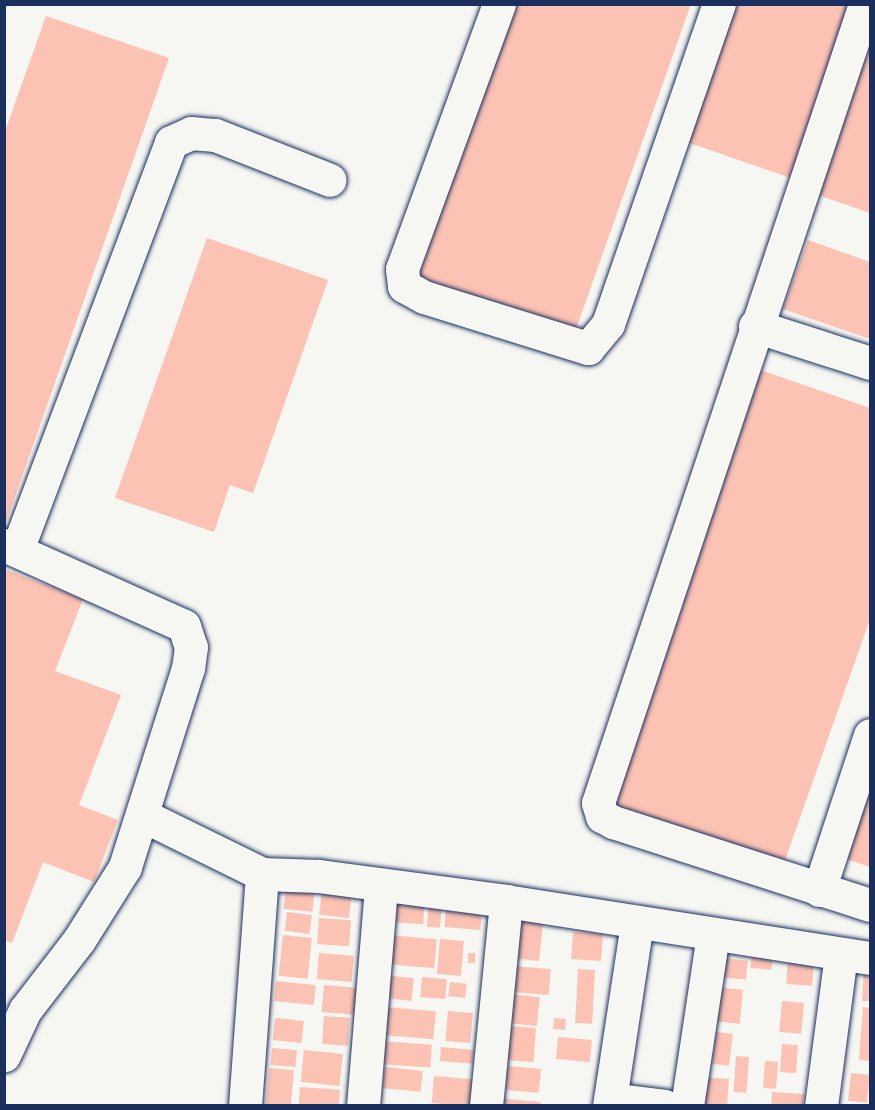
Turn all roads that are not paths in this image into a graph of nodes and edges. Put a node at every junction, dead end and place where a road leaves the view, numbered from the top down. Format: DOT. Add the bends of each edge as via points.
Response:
graph roads {
  1 [pos="499,4"];
  2 [pos="720,4"];
  3 [pos="865,4"];
  4 [pos="330,180"];
  5 [pos="755,326"];
  6 [pos="870,363"];
  7 [pos="11,547"];
  8 [pos="870,735"];
  9 [pos="142,815"];
  10 [pos="262,874"];
  11 [pos="381,886"];
  12 [pos="819,890"];
  13 [pos="506,901"];
  14 [pos="870,905"];
  15 [pos="637,923"];
  16 [pos="713,935"];
  17 [pos="856,956"];
  18 [pos="4,1055"];
  19 [pos="610,1102"];
  20 [pos="245,1106"];
  21 [pos="363,1106"];
  22 [pos="486,1106"];
  23 [pos="665,1106"];
  24 [pos="687,1106"];
  25 [pos="821,1106"];
  1 -- 2 [label="street" via="402,269 404,286 424,297 588,348 608,324"];
  3 -- 5 [label="street"];
  4 -- 7 [label="street" via="215,135 191,133 171,142"];
  5 -- 6 [label="street"];
  5 -- 12 [label="street" via="598,802 602,816 613,822"];
  7 -- 9 [label="street" via="184,626 191,647 188,668"];
  8 -- 12 [label="street"];
  9 -- 10 [label="street"];
  9 -- 18 [label="street" via="125,867 79,940 25,1010"];
  10 -- 11 [label="street" via="319,876"];
  10 -- 20 [label="street"];
  11 -- 13 [label="street"];
  11 -- 21 [label="street"];
  12 -- 14 [label="street"];
  13 -- 15 [label="street"];
  13 -- 22 [label="street"];
  15 -- 16 [label="street"];
  15 -- 19 [label="street"];
  16 -- 17 [label="street"];
  16 -- 24 [label="street"];
  17 -- 25 [label="street"];
  19 -- 23 [label="street"];
}
